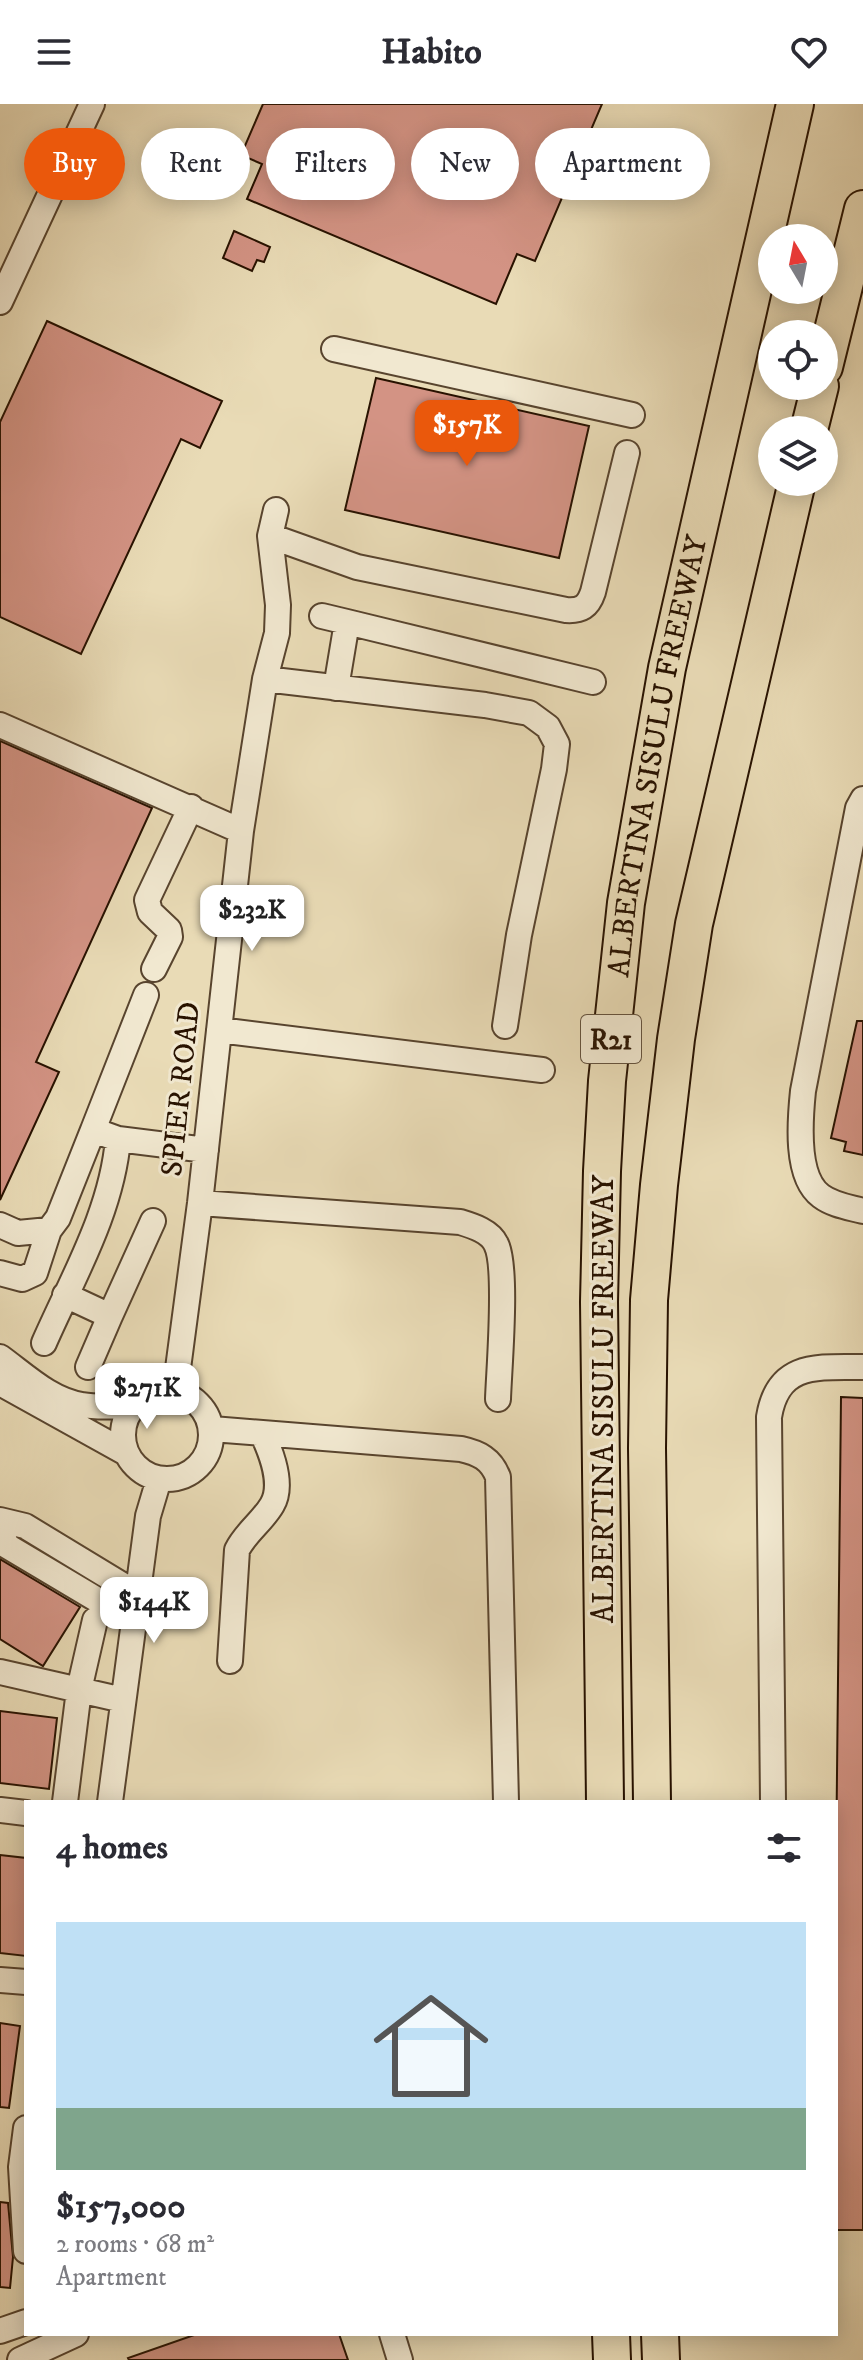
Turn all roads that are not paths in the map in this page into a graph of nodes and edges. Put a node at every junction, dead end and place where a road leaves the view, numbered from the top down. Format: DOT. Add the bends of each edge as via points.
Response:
graph roads {
  1 [pos="92,104"];
  2 [pos="795,104"];
  3 [pos="863,209"];
  4 [pos="0,302"];
  5 [pos="836,320"];
  6 [pos="334,349"];
  7 [pos="632,415"];
  8 [pos="627,453"];
  9 [pos="794,496"];
  10 [pos="276,510"];
  11 [pos="270,536"];
  12 [pos="322,616"];
  13 [pos="347,622"];
  14 [pos="265,679"];
  15 [pos="593,682"];
  16 [pos="336,688"];
  17 [pos="0,725"];
  18 [pos="863,799"];
  19 [pos="191,807"];
  20 [pos="241,831"];
  21 [pos="154,969"];
  22 [pos="146,995"];
  23 [pos="505,1026"];
  24 [pos="219,1030"];
  25 [pos="542,1070"];
  26 [pos="93,1130"];
  27 [pos="118,1139"];
  28 [pos="206,1150"];
  29 [pos="200,1203"];
  30 [pos="863,1211"];
  31 [pos="153,1221"];
  32 [pos="0,1225"];
  33 [pos="49,1230"];
  34 [pos="0,1273"];
  35 [pos="65,1295"];
  36 [pos="110,1316"];
  37 [pos="44,1343"];
  38 [pos="0,1357"];
  39 [pos="88,1367"];
  40 [pos="863,1367"];
  41 [pos="0,1383"];
  42 [pos="175,1391"];
  43 [pos="498,1399"];
  44 [pos="133,1406"];
  45 [pos="212,1429"];
  46 [pos="262,1433"];
  47 [pos="126,1453"];
  48 [pos="159,1479"];
  49 [pos="0,1520"];
  50 [pos="0,1530"];
  51 [pos="137,1594"];
  52 [pos="95,1620"];
  53 [pos="133,1621"];
  54 [pos="230,1661"];
  55 [pos="0,1672"];
  56 [pos="79,1690"];
  57 [pos="123,1700"];
  58 [pos="65,1800"];
  59 [pos="110,1800"];
  60 [pos="506,1800"];
  61 [pos="605,1800"];
  62 [pos="652,1800"];
  63 [pos="773,1800"];
  64 [pos="0,1810"];
  65 [pos="24,1813"];
  66 [pos="0,1980"];
  67 [pos="24,1982"];
  68 [pos="24,2136"];
  69 [pos="16,2166"];
  70 [pos="24,2234"];
  71 [pos="24,2323"];
  72 [pos="0,2331"];
  73 [pos="72,2336"];
  74 [pos="393,2336"];
  75 [pos="611,2336"];
  76 [pos="660,2336"];
  77 [pos="20,2360"];
  78 [pos="400,2360"];
  79 [pos="612,2360"];
  80 [pos="661,2360"];
  1 -- 4 [label="street"];
  2 -- 61 [label="highway, ALBERTINA SISULU FREEWAY / R21" via="667,668 626,903 607,1081 601,1200"];
  3 -- 5 [label="highway"];
  6 -- 7 [label="street"];
  8 -- 11 [label="street" via="593,592 583,609 566,610 357,567"];
  9 -- 62 [label="highway, ALBERTINA SISULU FREEWAY / R21" via="694,924 664,1141 649,1300"];
  10 -- 11 [label="street, SPIER ROAD"];
  11 -- 14 [label="street, SPIER ROAD" via="278,605"];
  12 -- 13 [label="street"];
  13 -- 15 [label="street"];
  13 -- 16 [label="street"];
  14 -- 16 [label="street"];
  14 -- 20 [label="street, SPIER ROAD"];
  16 -- 23 [label="street" via="529,713 548,727 557,744"];
  17 -- 19 [label="street"];
  18 -- 30 [label="street" via="800,1123 807,1178 818,1195"];
  19 -- 20 [label="street"];
  19 -- 21 [label="street" via="147,900 170,937"];
  20 -- 24 [label="street, SPIER ROAD"];
  22 -- 26 [label="street"];
  24 -- 25 [label="street"];
  24 -- 28 [label="street, SPIER ROAD"];
  26 -- 27 [label="street"];
  26 -- 33 [label="street"];
  27 -- 28 [label="street"];
  27 -- 35 [label="street" via="116,1171 105,1206"];
  28 -- 29 [label="street, SPIER ROAD"];
  29 -- 42 [label="street, SPIER ROAD"];
  29 -- 43 [label="street" via="460,1222 486,1233 496,1242 502,1273"];
  31 -- 36 [label="street"];
  32 -- 33 [label="street" via="18,1233"];
  33 -- 34 [label="street" via="35,1273 22,1279"];
  35 -- 36 [label="street"];
  35 -- 37 [label="street"];
  36 -- 39 [label="street"];
  38 -- 44 [label="street" via="62,1399"];
  40 -- 63 [label="street" via="800,1372 777,1388 769,1417"];
  41 -- 47 [label="street"];
  42 -- 44 [label="street" via="152,1393"];
  42 -- 45 [label="street" via="200,1404"];
  44 -- 47 [label="street" via="123,1429"];
  45 -- 46 [label="street"];
  45 -- 48 [label="street" via="207,1456 198,1467 187,1475"];
  46 -- 54 [label="street" via="272,1454 276,1488 273,1504 237,1550"];
  46 -- 60 [label="street" via="461,1449 493,1466 498,1477"];
  47 -- 48 [label="street" via="145,1474"];
  48 -- 51 [label="street"];
  49 -- 51 [label="street" via="25,1526"];
  50 -- 53 [label="street" via="7,1546"];
  51 -- 53 [label="street"];
  52 -- 56 [label="street"];
  53 -- 57 [label="street"];
  55 -- 56 [label="street"];
  56 -- 57 [label="street"];
  56 -- 58 [label="street"];
  57 -- 59 [label="street"];
  64 -- 65 [label="street"];
  66 -- 67 [label="street"];
  68 -- 69 [label="street"];
  69 -- 70 [label="street"];
  71 -- 72 [label="street"];
  73 -- 77 [label="street"];
  74 -- 78 [label="street"];
  75 -- 79 [label="highway"];
  76 -- 80 [label="highway"];
}
